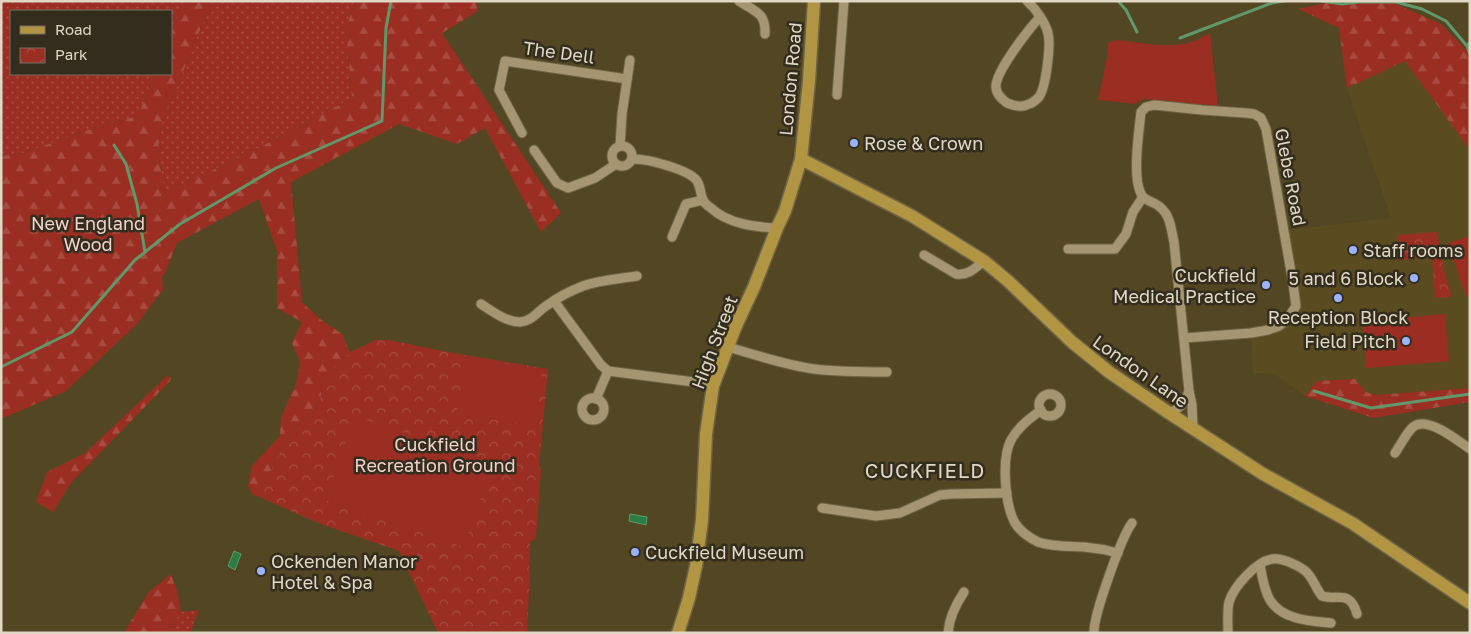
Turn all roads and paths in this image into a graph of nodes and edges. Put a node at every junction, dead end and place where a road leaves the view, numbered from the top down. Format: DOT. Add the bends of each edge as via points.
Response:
graph roads {
  1 [pos="739,1"];
  2 [pos="814,1"];
  3 [pos="844,1"];
  4 [pos="1027,1"];
  5 [pos="1040,17"];
  6 [pos="765,34"];
  7 [pos="630,60"];
  8 [pos="627,79"];
  9 [pos="837,95"];
  10 [pos="522,133"];
  11 [pos="620,146"];
  12 [pos="534,150"];
  13 [pos="632,159"];
  14 [pos="801,159"];
  15 [pos="616,164"];
  16 [pos="1143,197"];
  17 [pos="703,200"];
  18 [pos="777,228"];
  19 [pos="672,237"];
  20 [pos="1068,249"];
  21 [pos="924,255"];
  22 [pos="984,261"];
  23 [pos="637,276"];
  24 [pos="554,301"];
  25 [pos="481,304"];
  26 [pos="1184,338"];
  27 [pos="728,347"];
  28 [pos="608,371"];
  29 [pos="887,372"];
  30 [pos="713,386"];
  31 [pos="1189,391"];
  32 [pos="596,399"];
  33 [pos="1040,410"];
  34 [pos="1169,413"];
  35 [pos="1194,428"];
  36 [pos="1470,449"];
  37 [pos="1396,453"];
  38 [pos="1006,493"];
  39 [pos="822,508"];
  40 [pos="1132,523"];
  41 [pos="1118,554"];
  42 [pos="1260,565"];
  43 [pos="964,592"];
  44 [pos="1470,603"];
  45 [pos="1357,614"];
  46 [pos="1331,623"];
  47 [pos="678,633"];
  48 [pos="948,633"];
  49 [pos="1094,633"];
  50 [pos="1228,633"];
  1 -- 6 [label="street" via="761,14"];
  2 -- 14 [label="main road, London Road"];
  3 -- 9 [label="street"];
  4 -- 5 [label="street"];
  5 -- 5 [label="street" via="1048,34 1049,48 1043,86 1039,96 1028,105 1012,105 998,94 996,81 1026,32"];
  7 -- 8 [label="street"];
  8 -- 10 [label="street, The Dell" via="505,61 499,90"];
  8 -- 11 [label="street"];
  11 -- 13 [label="street" via="630,149"];
  11 -- 15 [label="street" via="612,156"];
  12 -- 15 [label="street" via="557,183 568,188 595,178"];
  13 -- 15 [label="street" via="626,166"];
  13 -- 17 [label="street" via="657,162 690,175 697,180"];
  14 -- 18 [label="main road, High Street"];
  14 -- 22 [label="main road, London Lane" via="912,216"];
  16 -- 20 [label="street" via="1133,212 1126,234 1114,249"];
  16 -- 26 [label="street" via="1161,207 1170,218"];
  16 -- 26 [label="street, Glebe Road" via="1137,180 1136,161 1141,112 1146,107 1154,105 1254,114 1265,123 1296,306 1287,320 1268,330"];
  17 -- 18 [label="street" via="725,218 755,227"];
  17 -- 19 [label="street" via="686,204"];
  18 -- 27 [label="main road, High Street"];
  21 -- 22 [label="street" via="962,275"];
  22 -- 34 [label="main road, London Lane" via="1108,372"];
  23 -- 24 [label="street" via="584,286"];
  24 -- 25 [label="street" via="532,318 519,322 494,313"];
  24 -- 28 [label="street"];
  26 -- 31 [label="street"];
  27 -- 29 [label="street" via="812,369"];
  27 -- 30 [label="main road, High Street"];
  28 -- 30 [label="street"];
  28 -- 32 [label="street"];
  30 -- 47 [label="main road, High Street" via="696,566"];
  31 -- 34 [label="street" via="1186,402"];
  31 -- 35 [label="street"];
  33 -- 38 [label="street" via="1019,428 1009,445"];
  34 -- 35 [label="main road, London Lane"];
  35 -- 44 [label="main road, London Lane" via="1263,474 1352,523"];
  36 -- 37 [label="street" via="1435,426 1424,423 1413,427"];
  38 -- 39 [label="street" via="940,495 900,513 876,516"];
  38 -- 41 [label="street" via="1015,523 1034,539 1047,544"];
  40 -- 41 [label="street"];
  41 -- 49 [label="street" via="1096,615"];
  42 -- 45 [label="street" via="1272,558 1295,565 1309,574 1322,596 1345,598"];
  42 -- 46 [label="street" via="1270,600 1277,607 1290,616"];
  42 -- 50 [label="street" via="1234,591 1228,608"];
  43 -- 48 [label="street" via="956,602"];
}
